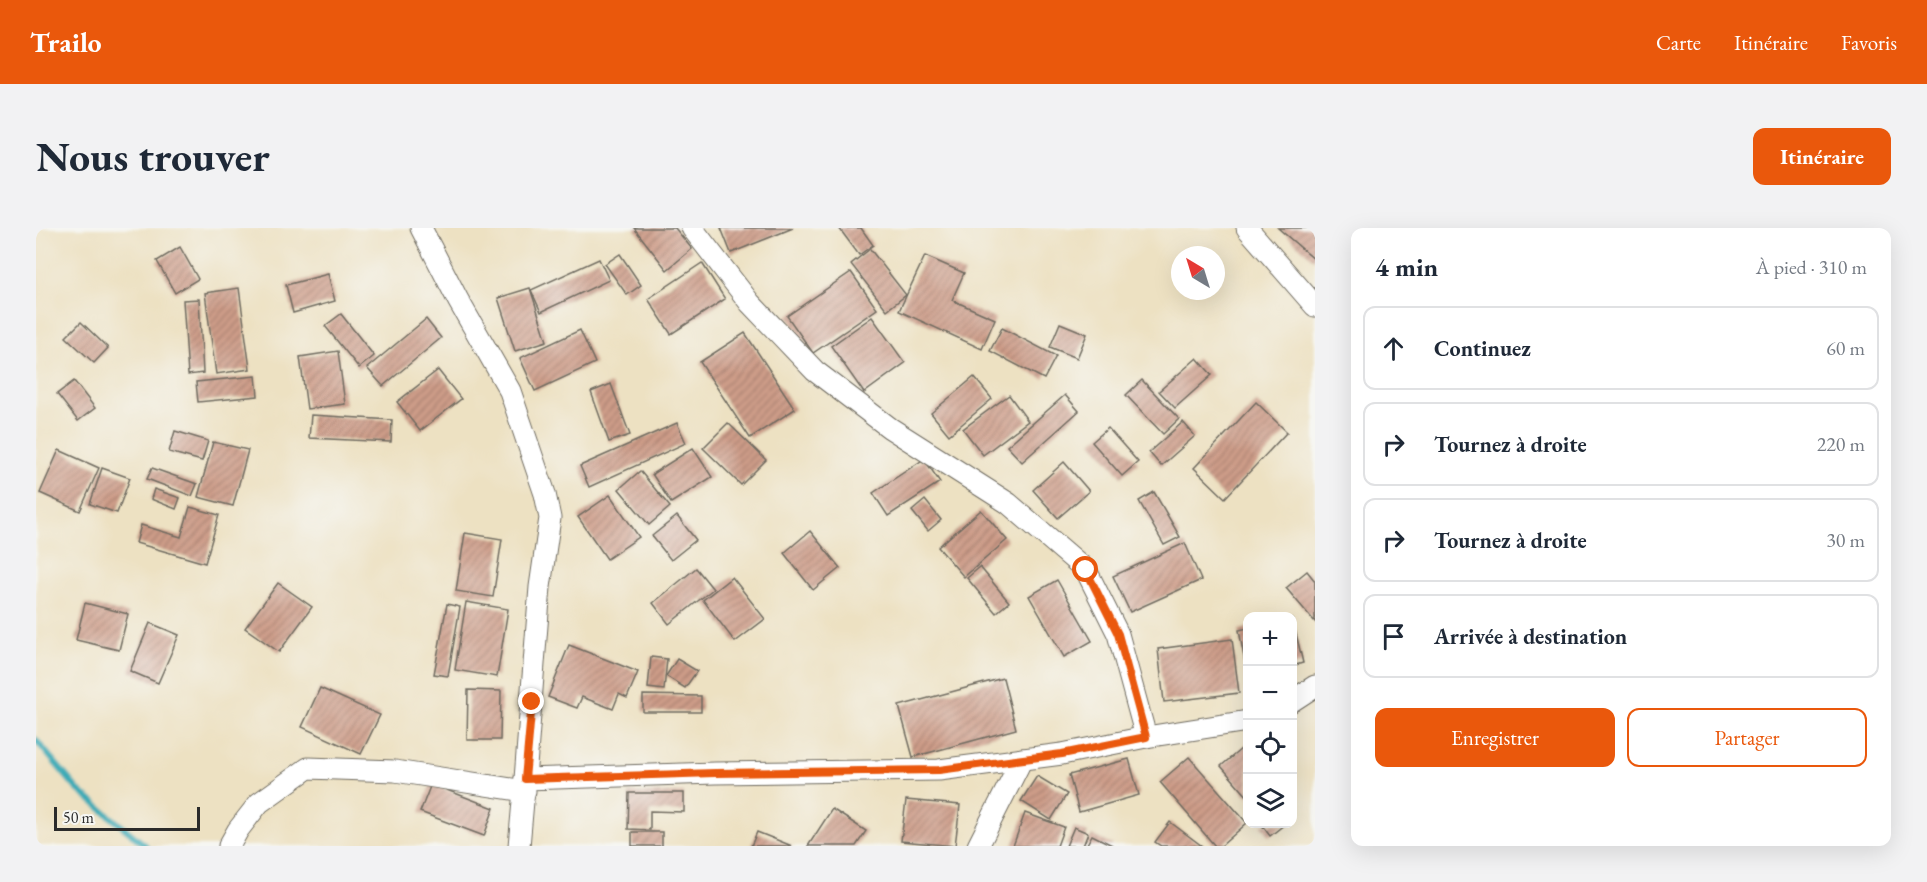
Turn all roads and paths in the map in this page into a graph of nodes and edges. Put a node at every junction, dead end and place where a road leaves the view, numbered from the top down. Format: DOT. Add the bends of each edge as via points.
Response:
graph roads {
  1 [pos="421,228"];
  2 [pos="692,228"];
  3 [pos="1247,228"];
  4 [pos="1315,306"];
  5 [pos="1315,686"];
  6 [pos="1297,698"];
  7 [pos="1243,722"];
  8 [pos="1146,737"];
  9 [pos="1022,759"];
  10 [pos="525,785"];
  11 [pos="229,846"];
  12 [pos="519,846"];
  13 [pos="978,846"];
  1 -- 10 [label="street" via="510,391 549,510"];
  2 -- 8 [label="street" via="750,303 815,371 890,428 1008,503 1086,570 1118,634"];
  3 -- 4 [label="street"];
  5 -- 6 [label="street"];
  7 -- 8 [label="street"];
  8 -- 9 [label="street"];
  9 -- 10 [label="street" via="939,770 715,773"];
  9 -- 13 [label="street"];
  10 -- 11 [label="street" via="395,771 308,768 259,803"];
  10 -- 12 [label="street"];
}
